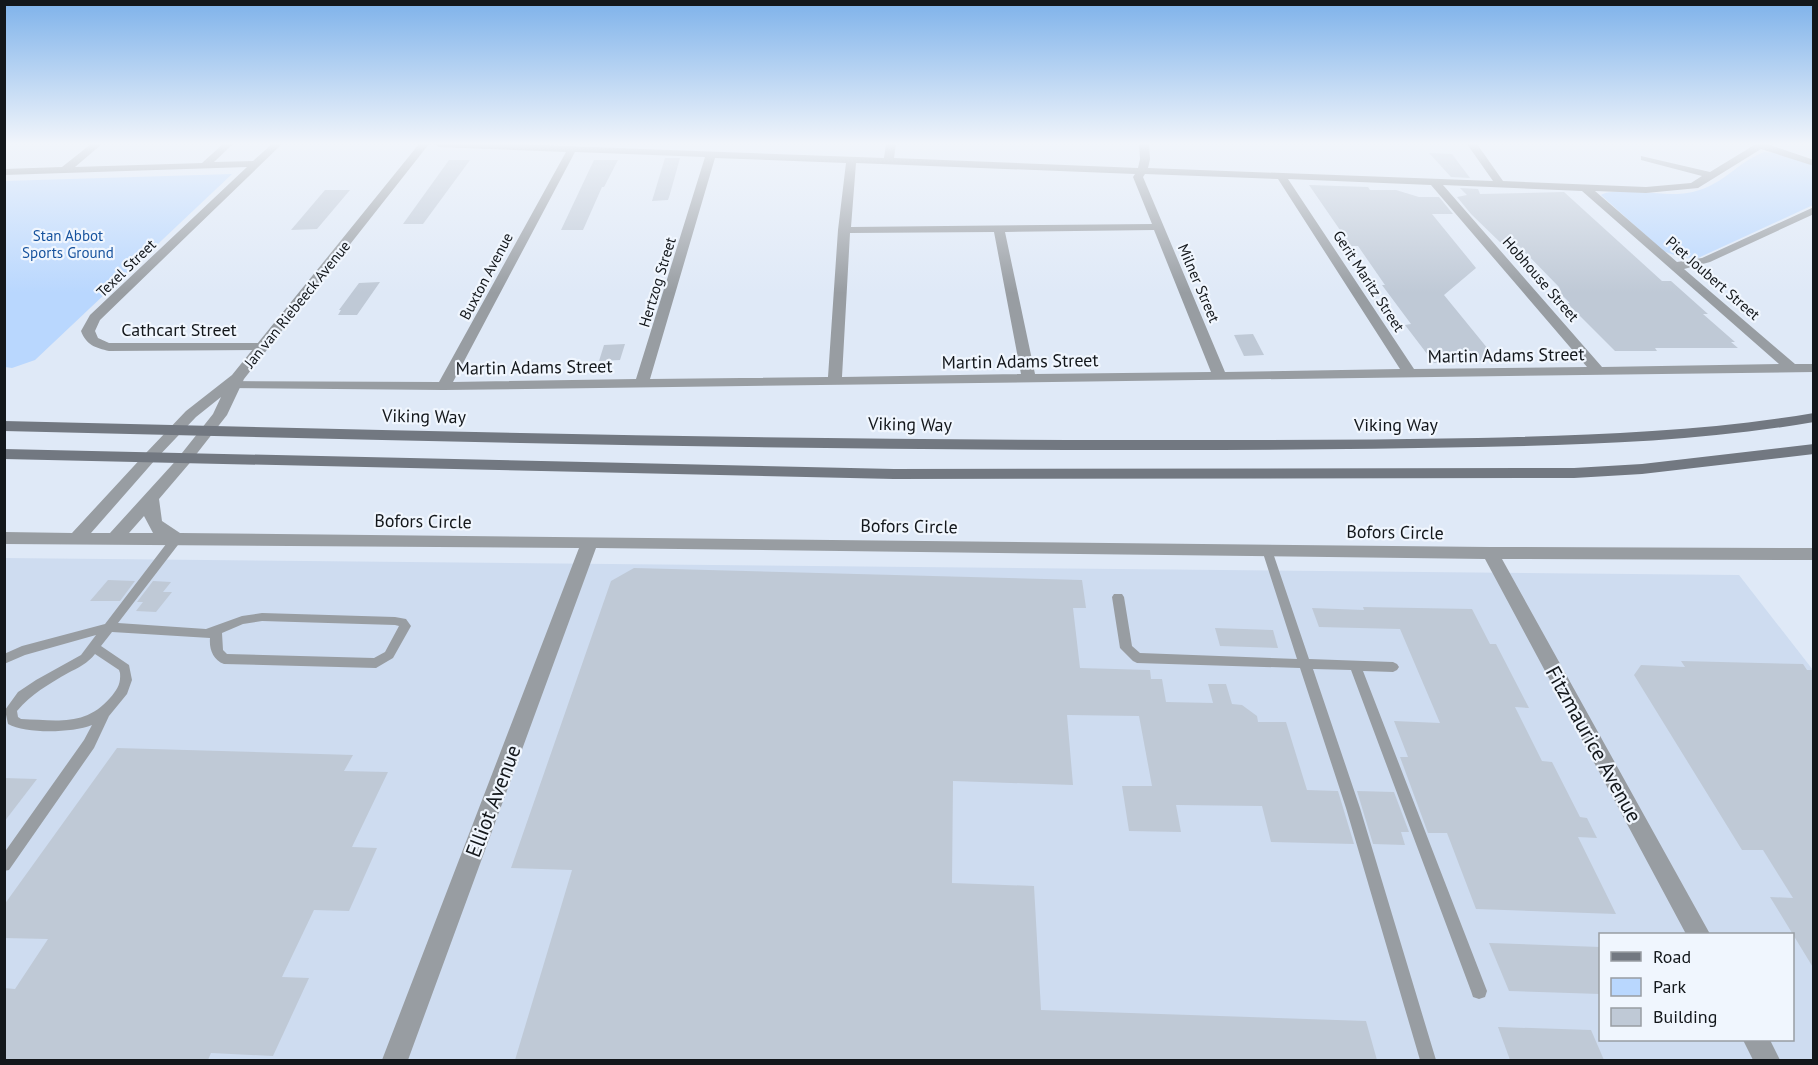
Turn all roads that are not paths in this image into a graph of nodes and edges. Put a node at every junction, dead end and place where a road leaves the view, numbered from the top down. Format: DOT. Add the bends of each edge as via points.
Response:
graph roads {
  1 [pos="225,194"];
  2 [pos="385,194"];
  3 [pos="548,194"];
  4 [pos="699,194"];
  5 [pos="848,194"];
  6 [pos="1145,194"];
  7 [pos="1293,194"];
  8 [pos="1444,194"];
  9 [pos="1592,194"];
  10 [pos="1814,210"];
  11 [pos="1158,227"];
  12 [pos="999,228"];
  13 [pos="844,230"];
  14 [pos="1674,266"];
  15 [pos="95,342"];
  16 [pos="264,346"];
  17 [pos="1814,368"];
  18 [pos="1792,369"];
  19 [pos="1599,372"];
  20 [pos="1410,374"];
  21 [pos="1221,377"];
  22 [pos="1029,379"];
  23 [pos="835,382"];
  24 [pos="233,383"];
  25 [pos="642,384"];
  26 [pos="444,387"];
  27 [pos="1814,417"];
  28 [pos="4,426"];
  29 [pos="175,430"];
  30 [pos="208,431"];
  31 [pos="1814,449"];
  32 [pos="4,454"];
  33 [pos="150,457"];
  34 [pos="186,458"];
  35 [pos="151,496"];
  36 [pos="4,538"];
  37 [pos="77,538"];
  38 [pos="115,538"];
  39 [pos="177,538"];
  40 [pos="590,542"];
  41 [pos="1267,550"];
  42 [pos="1490,553"];
  43 [pos="1814,554"];
  44 [pos="1118,597"];
  45 [pos="110,627"];
  46 [pos="216,632"];
  47 [pos="94,647"];
  48 [pos="4,659"];
  49 [pos="1305,664"];
  50 [pos="1355,666"];
  51 [pos="1393,667"];
  52 [pos="8,714"];
  53 [pos="103,716"];
  54 [pos="4,865"];
  55 [pos="1697,933"];
  56 [pos="1479,991"];
  57 [pos="1757,1041"];
  58 [pos="395,1060"];
  59 [pos="1428,1060"];
  60 [pos="1767,1060"];
  1 -- 15 [label="street, Texel Street" via="95,318 88,331"];
  2 -- 16 [label="street, Jan van Riebeeck Avenue"];
  3 -- 26 [label="street, Buxton Avenue"];
  4 -- 25 [label="street, Hertzog Street"];
  5 -- 13 [label="street"];
  6 -- 11 [label="street, Milner Street"];
  7 -- 20 [label="street, Gerit Maritz Street"];
  8 -- 19 [label="street, Hobhouse Street"];
  9 -- 14 [label="street, Piet Joubert Street"];
  10 -- 14 [label="street" via="1696,264"];
  11 -- 12 [label="street"];
  11 -- 21 [label="street, Milner Street"];
  12 -- 13 [label="street"];
  12 -- 22 [label="street"];
  13 -- 23 [label="street"];
  14 -- 18 [label="street, Piet Joubert Street"];
  15 -- 16 [label="street, Cathcart Street" via="115,347"];
  16 -- 24 [label="street, Jan van Riebeeck Avenue"];
  17 -- 18 [label="street, Martin Adams Street"];
  18 -- 19 [label="street, Martin Adams Street"];
  19 -- 20 [label="street, Martin Adams Street"];
  20 -- 21 [label="street, Martin Adams Street"];
  21 -- 22 [label="street, Martin Adams Street"];
  22 -- 23 [label="street, Martin Adams Street"];
  23 -- 25 [label="street, Martin Adams Street"];
  24 -- 26 [label="street, Martin Adams Street"];
  24 -- 29 [label="street, Jan van Riebeeck Avenue"];
  24 -- 30 [label="street, Jan van Riebeeck Avenue" via="220,415"];
  25 -- 26 [label="street, Martin Adams Street"];
  27 -- 30 [label="main road, Viking Way" via="1679,436 1460,443 1070,446"];
  28 -- 29 [label="main road, Viking Way"];
  29 -- 30 [label="main road, Viking Way"];
  29 -- 33 [label="street, Jan van Riebeeck Avenue"];
  30 -- 34 [label="street, Jan van Riebeeck Avenue"];
  31 -- 34 [label="main road" via="1563,473 906,474"];
  32 -- 33 [label="main road"];
  33 -- 34 [label="main road"];
  33 -- 37 [label="street, Jan van Riebeeck Avenue"];
  34 -- 35 [label="street, Jan van Riebeeck Avenue"];
  35 -- 38 [label="street, Jan van Riebeeck Avenue"];
  35 -- 39 [label="street" via="154,524"];
  36 -- 37 [label="street, Bofors Circle"];
  37 -- 38 [label="street, Bofors Circle"];
  38 -- 39 [label="street, Bofors Circle"];
  39 -- 40 [label="street, Bofors Circle"];
  39 -- 45 [label="lane"];
  40 -- 41 [label="street, Bofors Circle"];
  40 -- 58 [label="street, Elliot Avenue"];
  41 -- 42 [label="street, Bofors Circle"];
  41 -- 49 [label="lane"];
  42 -- 43 [label="street, Bofors Circle"];
  42 -- 55 [label="street, Fitzmaurice Avenue"];
  44 -- 49 [label="lane" via="1126,648 1137,658"];
  45 -- 46 [label="lane"];
  45 -- 47 [label="lane"];
  45 -- 48 [label="lane"];
  46 -- 46 [label="lane" via="215,647 224,659 376,663 389,655 405,626 395,621 262,617 242,620"];
  47 -- 52 [label="lane" via="78,663 32,688"];
  47 -- 53 [label="lane" via="125,668 128,679 126,688"];
  49 -- 50 [label="lane"];
  49 -- 59 [label="lane" via="1353,808"];
  50 -- 51 [label="lane"];
  50 -- 56 [label="lane"];
  52 -- 53 [label="lane" via="19,724 82,724"];
  53 -- 54 [label="lane" via="89,744"];
  57 -- 60 [label="street"];
}
